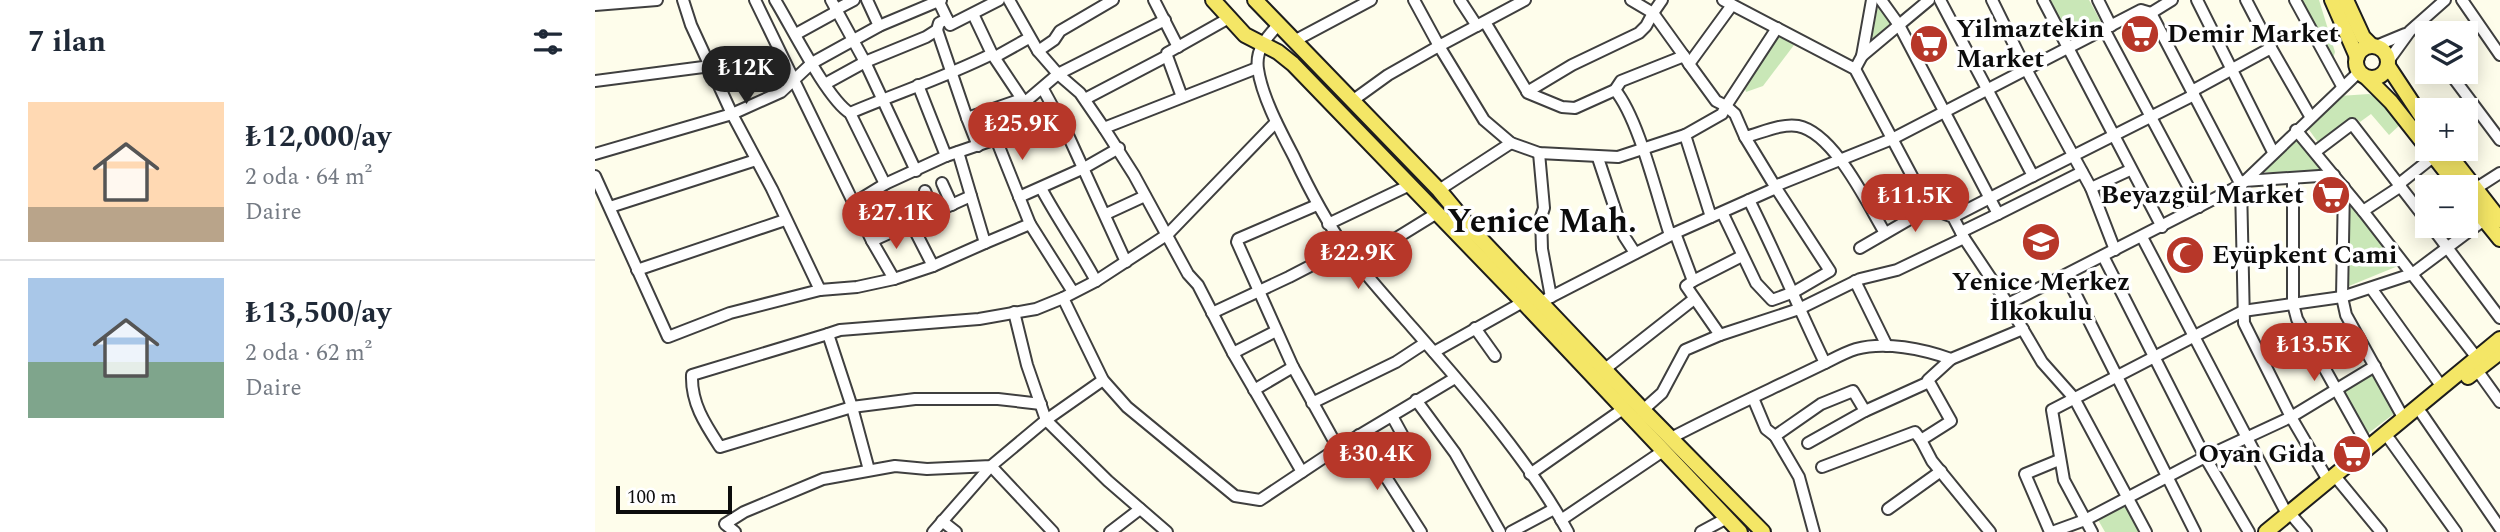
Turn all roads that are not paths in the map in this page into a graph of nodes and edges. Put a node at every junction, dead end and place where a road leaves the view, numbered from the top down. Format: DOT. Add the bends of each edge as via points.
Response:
graph roads {
  1 [pos="657,0"];
  2 [pos="683,0"];
  3 [pos="755,0"];
  4 [pos="775,0"];
  5 [pos="854,0"];
  6 [pos="867,0"];
  7 [pos="939,0"];
  8 [pos="999,0"];
  9 [pos="1009,0"];
  10 [pos="1113,0"];
  11 [pos="1154,0"];
  12 [pos="1213,0"];
  13 [pos="1255,0"];
  14 [pos="1371,0"];
  15 [pos="1414,0"];
  16 [pos="1460,0"];
  17 [pos="1525,0"];
  18 [pos="1631,0"];
  19 [pos="1662,0"];
  20 [pos="1872,0"];
  21 [pos="1881,0"];
  22 [pos="1929,0"];
  23 [pos="1940,0"];
  24 [pos="1991,0"];
  25 [pos="2043,0"];
  26 [pos="2098,0"];
  27 [pos="2148,0"];
  28 [pos="2172,0"];
  29 [pos="2197,0"];
  30 [pos="2246,0"];
  31 [pos="2295,0"];
  32 [pos="2332,0"];
  33 [pos="2346,0"];
  34 [pos="2445,0"];
  35 [pos="2462,0"];
  36 [pos="626,1"];
  37 [pos="1728,3"];
  38 [pos="595,5"];
  39 [pos="834,7"];
  40 [pos="2146,11"];
  41 [pos="1653,13"];
  42 [pos="973,14"];
  43 [pos="1230,18"];
  44 [pos="947,19"];
  45 [pos="1165,20"];
  46 [pos="1279,24"];
  47 [pos="1481,24"];
  48 [pos="1899,25"];
  49 [pos="879,26"];
  50 [pos="2107,27"];
  51 [pos="1777,28"];
  52 [pos="2413,29"];
  53 [pos="937,30"];
  54 [pos="796,34"];
  55 [pos="1029,38"];
  56 [pos="853,40"];
  57 [pos="1296,40"];
  58 [pos="1261,44"];
  59 [pos="1440,46"];
  60 [pos="2374,46"];
  61 [pos="1178,47"];
  62 [pos="2067,48"];
  63 [pos="2271,48"];
  64 [pos="1038,51"];
  65 [pos="994,55"];
  66 [pos="2500,55"];
  67 [pos="1167,56"];
  68 [pos="1862,56"];
  69 [pos="2357,57"];
  70 [pos="1687,60"];
  71 [pos="865,62"];
  72 [pos="812,63"];
  73 [pos="2388,63"];
  74 [pos="712,66"];
  75 [pos="1257,68"];
  76 [pos="1855,69"];
  77 [pos="2026,69"];
  78 [pos="2232,69"];
  79 [pos="951,74"];
  80 [pos="1058,74"];
  81 [pos="2363,75"];
  82 [pos="595,81"];
  83 [pos="795,81"];
  84 [pos="825,84"];
  85 [pos="2458,84"];
  86 [pos="918,85"];
  87 [pos="2342,86"];
  88 [pos="1042,89"];
  89 [pos="1615,90"];
  90 [pos="1987,91"];
  91 [pos="1527,92"];
  92 [pos="2193,93"];
  93 [pos="1182,97"];
  94 [pos="882,99"];
  95 [pos="1085,99"];
  96 [pos="1023,101"];
  97 [pos="1352,101"];
  98 [pos="1726,106"];
  99 [pos="2415,108"];
  100 [pos="1946,112"];
  101 [pos="850,113"];
  102 [pos="732,114"];
  103 [pos="2311,116"];
  104 [pos="2151,117"];
  105 [pos="967,118"];
  106 [pos="2500,119"];
  107 [pos="1276,122"];
  108 [pos="2489,127"];
  109 [pos="1104,128"];
  110 [pos="2415,128"];
  111 [pos="2296,130"];
  112 [pos="1685,135"];
  113 [pos="1745,137"];
  114 [pos="2113,137"];
  115 [pos="996,139"];
  116 [pos="1892,139"];
  117 [pos="2500,140"];
  118 [pos="1511,143"];
  119 [pos="978,146"];
  120 [pos="1119,148"];
  121 [pos="1642,150"];
  122 [pos="958,152"];
  123 [pos="2273,152"];
  124 [pos="2315,152"];
  125 [pos="1539,153"];
  126 [pos="595,154"];
  127 [pos="2074,155"];
  128 [pos="946,156"];
  129 [pos="1598,158"];
  130 [pos="1841,159"];
  131 [pos="756,160"];
  132 [pos="2429,161"];
  133 [pos="2445,161"];
  134 [pos="1084,168"];
  135 [pos="2130,170"];
  136 [pos="916,171"];
  137 [pos="2082,172"];
  138 [pos="2500,173"];
  139 [pos="2334,175"];
  140 [pos="2457,175"];
  141 [pos="595,176"];
  142 [pos="2033,176"];
  143 [pos="2293,178"];
  144 [pos="942,183"];
  145 [pos="2242,183"];
  146 [pos="885,184"];
  147 [pos="1410,185"];
  148 [pos="2400,185"];
  149 [pos="1776,187"];
  150 [pos="2344,187"];
  151 [pos="1041,188"];
  152 [pos="2091,188"];
  153 [pos="2478,188"];
  154 [pos="1439,190"];
  155 [pos="925,191"];
  156 [pos="971,196"];
  157 [pos="1145,196"];
  158 [pos="1019,197"];
  159 [pos="1749,200"];
  160 [pos="1989,200"];
  161 [pos="2478,200"];
  162 [pos="854,203"];
  163 [pos="952,205"];
  164 [pos="1317,205"];
  165 [pos="2415,205"];
  166 [pos="2199,206"];
  167 [pos="610,207"];
  168 [pos="1929,208"];
  169 [pos="2478,208"];
  170 [pos="2363,211"];
  171 [pos="934,212"];
  172 [pos="1722,212"];
  173 [pos="1437,213"];
  174 [pos="1106,214"];
  175 [pos="1998,214"];
  176 [pos="1711,217"];
  177 [pos="1953,217"];
  178 [pos="785,220"];
  179 [pos="2484,220"];
  180 [pos="2500,220"];
  181 [pos="911,223"];
  182 [pos="1030,224"];
  183 [pos="1328,224"];
  184 [pos="2162,227"];
  185 [pos="1885,233"];
  186 [pos="1168,234"];
  187 [pos="1672,234"];
  188 [pos="1963,235"];
  189 [pos="2142,237"];
  190 [pos="2440,238"];
  191 [pos="2500,239"];
  192 [pos="872,240"];
  193 [pos="985,243"];
  194 [pos="1345,248"];
  195 [pos="1860,248"];
  196 [pos="2448,248"];
  197 [pos="2115,250"];
  198 [pos="1635,253"];
  199 [pos="1742,256"];
  200 [pos="2103,256"];
  201 [pos="1126,262"];
  202 [pos="1356,263"];
  203 [pos="933,266"];
  204 [pos="637,270"];
  205 [pos="2412,274"];
  206 [pos="2066,275"];
  207 [pos="894,279"];
  208 [pos="1096,281"];
  209 [pos="1693,281"];
  210 [pos="1855,281"];
  211 [pos="2371,288"];
  212 [pos="820,290"];
  213 [pos="1260,290"];
  214 [pos="1794,292"];
  215 [pos="1068,295"];
  216 [pos="2342,297"];
  217 [pos="1546,299"];
  218 [pos="1694,299"];
  219 [pos="1523,302"];
  220 [pos="2008,304"];
  221 [pos="2293,304"];
  222 [pos="1799,309"];
  223 [pos="2243,311"];
  224 [pos="1014,312"];
  225 [pos="1212,313"];
  226 [pos="2500,318"];
  227 [pos="1475,328"];
  228 [pos="2023,330"];
  229 [pos="1276,331"];
  230 [pos="828,334"];
  231 [pos="1720,335"];
  232 [pos="2195,337"];
  233 [pos="2500,339"];
  234 [pos="1425,343"];
  235 [pos="1887,346"];
  236 [pos="1434,352"];
  237 [pos="2500,352"];
  238 [pos="1233,353"];
  239 [pos="1495,356"];
  240 [pos="2156,357"];
  241 [pos="1951,359"];
  242 [pos="1825,363"];
  243 [pos="2477,364"];
  244 [pos="2375,366"];
  245 [pos="1293,367"];
  246 [pos="1605,369"];
  247 [pos="1454,378"];
  248 [pos="2117,378"];
  249 [pos="1103,380"];
  250 [pos="1929,382"];
  251 [pos="2442,387"];
  252 [pos="1254,390"];
  253 [pos="2336,390"];
  254 [pos="1753,398"];
  255 [pos="2074,398"];
  256 [pos="1416,400"];
  257 [pos="2500,402"];
  258 [pos="1312,403"];
  259 [pos="1041,404"];
  260 [pos="852,407"];
  261 [pos="1623,409"];
  262 [pos="1643,410"];
  263 [pos="1864,411"];
  264 [pos="2422,414"];
  265 [pos="1392,416"];
  266 [pos="2291,417"];
  267 [pos="2404,419"];
  268 [pos="1046,420"];
  269 [pos="1359,435"];
  270 [pos="1775,436"];
  271 [pos="2246,438"];
  272 [pos="1921,440"];
  273 [pos="2390,440"];
  274 [pos="1808,443"];
  275 [pos="1667,444"];
  276 [pos="1338,448"];
  277 [pos="2369,448"];
  278 [pos="1414,456"];
  279 [pos="2205,457"];
  280 [pos="2059,460"];
  281 [pos="991,466"];
  282 [pos="1822,467"];
  283 [pos="869,470"];
  284 [pos="1941,471"];
  285 [pos="1302,472"];
  286 [pos="1530,474"];
  287 [pos="2166,478"];
  288 [pos="2334,482"];
  289 [pos="2127,498"];
  290 [pos="1140,509"];
  291 [pos="1554,509"];
  292 [pos="1888,509"];
  293 [pos="2496,510"];
  294 [pos="2291,517"];
  295 [pos="1727,518"];
  296 [pos="1561,520"];
  297 [pos="2085,520"];
  298 [pos="942,521"];
  299 [pos="2500,528"];
  300 [pos="735,532"];
  301 [pos="933,532"];
  302 [pos="956,532"];
  303 [pos="1053,532"];
  304 [pos="1110,532"];
  305 [pos="1167,532"];
  306 [pos="1421,532"];
  307 [pos="1500,532"];
  308 [pos="1511,532"];
  309 [pos="1568,532"];
  310 [pos="1701,532"];
  311 [pos="1740,532"];
  312 [pos="1763,532"];
  313 [pos="1814,532"];
  314 [pos="1990,532"];
  315 [pos="2051,532"];
  316 [pos="2092,532"];
  317 [pos="2146,532"];
  318 [pos="2195,532"];
  319 [pos="2249,532"];
  320 [pos="2266,532"];
  321 [pos="2277,532"];
  322 [pos="2306,532"];
  323 [pos="2381,532"];
  324 [pos="2456,532"];
  1 -- 36 [label="street"];
  2 -- 74 [label="street"];
  3 -- 83 [label="street"];
  4 -- 54 [label="street"];
  5 -- 39 [label="street"];
  6 -- 49 [label="street"];
  7 -- 44 [label="street"];
  7 -- 49 [label="street"];
  8 -- 42 [label="street"];
  9 -- 55 [label="street"];
  10 -- 64 [label="street" via="1060,31"];
  11 -- 45 [label="street"];
  12 -- 43 [label="main road"];
  13 -- 46 [label="main road"];
  14 -- 57 [label="street"];
  15 -- 59 [label="street"];
  16 -- 47 [label="street"];
  17 -- 47 [label="street"];
  18 -- 41 [label="street"];
  19 -- 41 [label="street"];
  20 -- 68 [label="street"];
  21 -- 48 [label="street"];
  22 -- 48 [label="street"];
  23 -- 90 [label="street"];
  24 -- 77 [label="street"];
  25 -- 62 [label="street"];
  26 -- 50 [label="street"];
  27 -- 40 [label="street"];
  28 -- 40 [label="street"];
  29 -- 78 [label="street"];
  30 -- 63 [label="street"];
  31 -- 87 [label="street"];
  32 -- 69 [label="main road"];
  33 -- 60 [label="main road" via="2363,37"];
  34 -- 52 [label="street"];
  35 -- 66 [label="street"];
  36 -- 38 [label="street"];
  37 -- 51 [label="street"];
  37 -- 70 [label="street"];
  39 -- 54 [label="street"];
  39 -- 56 [label="street"];
  40 -- 50 [label="street"];
  40 -- 92 [label="street"];
  41 -- 70 [label="street"];
  41 -- 91 [label="street" via="1639,33"];
  42 -- 44 [label="street" via="950,25"];
  42 -- 65 [label="street"];
  43 -- 58 [label="main road"];
  43 -- 61 [label="street"];
  44 -- 53 [label="street"];
  45 -- 61 [label="street"];
  45 -- 80 [label="street"];
  46 -- 57 [label="main road"];
  46 -- 58 [label="street"];
  47 -- 59 [label="street"];
  47 -- 91 [label="street"];
  48 -- 68 [label="street"];
  48 -- 100 [label="street"];
  49 -- 56 [label="street"];
  50 -- 62 [label="street"];
  50 -- 104 [label="street"];
  51 -- 76 [label="street"];
  51 -- 98 [label="street"];
  52 -- 60 [label="street"];
  52 -- 73 [label="street"];
  53 -- 71 [label="street"];
  53 -- 79 [label="street"];
  54 -- 72 [label="street"];
  55 -- 64 [label="street"];
  55 -- 65 [label="street"];
  56 -- 71 [label="street"];
  56 -- 72 [label="street"];
  57 -- 97 [label="main road"];
  58 -- 75 [label="street"];
  58 -- 147 [label="main road" via="1293,64"];
  59 -- 97 [label="street"];
  59 -- 118 [label="street" via="1484,120"];
  60 -- 69 [label="main road"];
  60 -- 73 [label="main road" via="2385,52"];
  61 -- 67 [label="street"];
  62 -- 77 [label="street"];
  62 -- 114 [label="street"];
  63 -- 78 [label="street"];
  63 -- 103 [label="street"];
  64 -- 80 [label="street"];
  65 -- 79 [label="street"];
  65 -- 96 [label="street"];
  67 -- 93 [label="street"];
  67 -- 95 [label="street"];
  68 -- 76 [label="street"];
  69 -- 81 [label="main road"];
  70 -- 89 [label="street" via="1621,81"];
  70 -- 98 [label="street" via="1716,101"];
  71 -- 84 [label="street"];
  71 -- 94 [label="street"];
  72 -- 83 [label="street"];
  72 -- 84 [label="street"];
  73 -- 81 [label="main road" via="2378,78"];
  73 -- 99 [label="main road"];
  74 -- 82 [label="street"];
  74 -- 102 [label="street"];
  75 -- 93 [label="street"];
  75 -- 107 [label="street"];
  76 -- 116 [label="street"];
  77 -- 90 [label="street"];
  77 -- 127 [label="street"];
  78 -- 92 [label="street"];
  78 -- 123 [label="street"];
  79 -- 86 [label="street"];
  79 -- 105 [label="street"];
  80 -- 88 [label="street"];
  80 -- 95 [label="street"];
  81 -- 87 [label="street"];
  81 -- 110 [label="main road"];
  83 -- 102 [label="street"];
  83 -- 162 [label="street"];
  84 -- 101 [label="street"];
  85 -- 108 [label="street"];
  86 -- 94 [label="street"];
  86 -- 128 [label="street"];
  87 -- 103 [label="street"];
  88 -- 96 [label="street"];
  88 -- 134 [label="street"];
  89 -- 91 [label="street" via="1574,108"];
  89 -- 121 [label="street"];
  90 -- 100 [label="street"];
  90 -- 142 [label="street"];
  92 -- 104 [label="street"];
  92 -- 145 [label="street"];
  93 -- 109 [label="street"];
  94 -- 101 [label="street"];
  94 -- 136 [label="street"];
  95 -- 109 [label="street"];
  96 -- 105 [label="street"];
  96 -- 115 [label="street" via="1032,120"];
  97 -- 154 [label="main road"];
  98 -- 112 [label="street" via="1721,114"];
  98 -- 113 [label="street"];
  100 -- 116 [label="street"];
  100 -- 160 [label="street"];
  101 -- 146 [label="street"];
  102 -- 126 [label="street"];
  102 -- 131 [label="street"];
  103 -- 111 [label="street"];
  104 -- 114 [label="street"];
  104 -- 166 [label="street"];
  105 -- 119 [label="street"];
  106 -- 108 [label="street"];
  107 -- 164 [label="street"];
  107 -- 186 [label="street"];
  108 -- 117 [label="street"];
  109 -- 120 [label="street"];
  111 -- 123 [label="street"];
  111 -- 124 [label="street"];
  112 -- 121 [label="street"];
  112 -- 176 [label="street"];
  113 -- 130 [label="street" via="1798,126"];
  113 -- 149 [label="street"];
  114 -- 127 [label="street"];
  114 -- 135 [label="street"];
  115 -- 119 [label="street"];
  115 -- 158 [label="street"];
  116 -- 130 [label="street"];
  116 -- 168 [label="street"];
  118 -- 125 [label="street"];
  118 -- 154 [label="street"];
  119 -- 122 [label="street"];
  120 -- 134 [label="street"];
  120 -- 157 [label="street"];
  121 -- 129 [label="street"];
  121 -- 187 [label="street"];
  122 -- 128 [label="street"];
  122 -- 156 [label="street"];
  123 -- 145 [label="street"];
  124 -- 139 [label="street"];
  124 -- 148 [label="street" via="2352,124"];
  125 -- 129 [label="street"];
  125 -- 217 [label="street"];
  127 -- 137 [label="street"];
  127 -- 142 [label="street"];
  128 -- 136 [label="street"];
  129 -- 198 [label="street" via="1624,236"];
  130 -- 149 [label="street"];
  130 -- 185 [label="street"];
  131 -- 167 [label="street"];
  131 -- 178 [label="street"];
  132 -- 148 [label="street"];
  133 -- 140 [label="main road"];
  134 -- 151 [label="street"];
  134 -- 174 [label="street"];
  135 -- 152 [label="street"];
  135 -- 184 [label="street"];
  136 -- 146 [label="street"];
  137 -- 152 [label="street"];
  137 -- 175 [label="street"];
  138 -- 153 [label="street"];
  139 -- 143 [label="street"];
  139 -- 150 [label="street"];
  141 -- 167 [label="street"];
  142 -- 160 [label="street"];
  143 -- 145 [label="street"];
  143 -- 221 [label="street"];
  144 -- 163 [label="street"];
  145 -- 166 [label="street"];
  145 -- 223 [label="street"];
  146 -- 162 [label="street"];
  147 -- 173 [label="main road"];
  147 -- 183 [label="street"];
  148 -- 165 [label="street"];
  148 -- 170 [label="street"];
  149 -- 159 [label="street"];
  149 -- 214 [label="street" via="1830,271"];
  150 -- 170 [label="street"];
  150 -- 216 [label="street"];
  151 -- 158 [label="street"];
  151 -- 208 [label="street"];
  152 -- 197 [label="street"];
  154 -- 217 [label="main road" via="1473,231"];
  155 -- 171 [label="street"];
  156 -- 163 [label="street"];
  156 -- 193 [label="street"];
  157 -- 174 [label="street"];
  157 -- 186 [label="street"];
  158 -- 182 [label="street"];
  159 -- 172 [label="street"];
  159 -- 214 [label="street"];
  160 -- 175 [label="street"];
  160 -- 177 [label="street"];
  161 -- 180 [label="main road"];
  162 -- 192 [label="street"];
  163 -- 171 [label="street"];
  164 -- 183 [label="street"];
  164 -- 213 [label="street" via="1238,239"];
  166 -- 184 [label="street"];
  167 -- 204 [label="street"];
  168 -- 177 [label="street"];
  168 -- 185 [label="street"];
  169 -- 179 [label="main road"];
  170 -- 205 [label="street"];
  171 -- 181 [label="street"];
  172 -- 176 [label="street"];
  172 -- 199 [label="street"];
  173 -- 202 [label="street"];
  173 -- 219 [label="main road"];
  174 -- 201 [label="street"];
  175 -- 188 [label="street"];
  176 -- 187 [label="street"];
  177 -- 188 [label="street"];
  178 -- 204 [label="street"];
  178 -- 212 [label="street"];
  179 -- 191 [label="main road"];
  179 -- 196 [label="street"];
  181 -- 192 [label="street"];
  181 -- 203 [label="street"];
  182 -- 193 [label="street"];
  182 -- 215 [label="street"];
  183 -- 194 [label="street"];
  184 -- 189 [label="street"];
  185 -- 195 [label="street"];
  186 -- 201 [label="street"];
  186 -- 225 [label="street"];
  187 -- 198 [label="street"];
  187 -- 209 [label="street"];
  188 -- 210 [label="street" via="1897,270"];
  188 -- 220 [label="street"];
  189 -- 197 [label="street"];
  189 -- 232 [label="street"];
  190 -- 196 [label="street"];
  192 -- 207 [label="street"];
  193 -- 203 [label="street"];
  194 -- 202 [label="street"];
  194 -- 213 [label="street"];
  196 -- 205 [label="street"];
  196 -- 226 [label="street"];
  197 -- 200 [label="street"];
  198 -- 217 [label="street"];
  199 -- 209 [label="street"];
  199 -- 214 [label="street" via="1756,283 1772,300"];
  200 -- 206 [label="street"];
  200 -- 240 [label="street"];
  201 -- 208 [label="street"];
  202 -- 234 [label="street"];
  203 -- 207 [label="street"];
  204 -- 212 [label="street" via="668,337 730,313"];
  205 -- 211 [label="street"];
  205 -- 243 [label="street"];
  206 -- 220 [label="street"];
  206 -- 248 [label="street"];
  207 -- 212 [label="street"];
  208 -- 215 [label="street"];
  209 -- 218 [label="street" via="1686,286"];
  210 -- 222 [label="street"];
  210 -- 235 [label="street"];
  211 -- 216 [label="street"];
  211 -- 251 [label="street"];
  213 -- 225 [label="street"];
  213 -- 229 [label="street"];
  214 -- 222 [label="street"];
  215 -- 224 [label="street" via="1036,309"];
  215 -- 249 [label="street"];
  216 -- 221 [label="street"];
  216 -- 244 [label="street" via="2346,315"];
  217 -- 246 [label="main road"];
  218 -- 231 [label="street"];
  218 -- 246 [label="street"];
  219 -- 227 [label="street"];
  219 -- 261 [label="main road"];
  220 -- 228 [label="street"];
  221 -- 223 [label="street"];
  221 -- 253 [label="street"];
  222 -- 231 [label="street"];
  222 -- 242 [label="street"];
  223 -- 232 [label="street"];
  223 -- 266 [label="street" via="2244,323"];
  224 -- 230 [label="street"];
  224 -- 259 [label="street"];
  225 -- 238 [label="street"];
  227 -- 236 [label="street"];
  227 -- 239 [label="street"];
  228 -- 241 [label="street"];
  228 -- 255 [label="street" via="2042,362"];
  229 -- 238 [label="street"];
  229 -- 245 [label="street"];
  230 -- 260 [label="street"];
  230 -- 260 [label="street" via="692,375 691,393 720,447"];
  231 -- 262 [label="street" via="1685,350 1662,393"];
  232 -- 240 [label="street"];
  232 -- 271 [label="street"];
  233 -- 243 [label="main road"];
  234 -- 236 [label="street"];
  234 -- 258 [label="street"];
  235 -- 241 [label="street"];
  235 -- 242 [label="street" via="1856,349"];
  236 -- 247 [label="street"];
  237 -- 243 [label="main road"];
  238 -- 252 [label="street"];
  240 -- 248 [label="street"];
  240 -- 279 [label="street"];
  241 -- 250 [label="street"];
  242 -- 254 [label="street"];
  243 -- 251 [label="main road"];
  243 -- 257 [label="street"];
  243 -- 264 [label="main road"];
  244 -- 253 [label="street"];
  244 -- 267 [label="street"];
  245 -- 252 [label="street"];
  245 -- 258 [label="street"];
  246 -- 262 [label="main road"];
  247 -- 256 [label="street"];
  247 -- 286 [label="street"];
  248 -- 255 [label="street"];
  248 -- 287 [label="street"];
  249 -- 268 [label="street"];
  249 -- 285 [label="street" via="1127,407 1235,496 1259,500"];
  250 -- 263 [label="street"];
  250 -- 272 [label="street" via="1951,421"];
  251 -- 267 [label="main road"];
  252 -- 285 [label="street"];
  253 -- 266 [label="street"];
  253 -- 277 [label="street"];
  254 -- 270 [label="street" via="1760,419"];
  254 -- 275 [label="street"];
  255 -- 280 [label="street" via="2052,410"];
  255 -- 289 [label="street"];
  256 -- 265 [label="street"];
  256 -- 307 [label="street" via="1455,453"];
  258 -- 276 [label="street"];
  259 -- 260 [label="street" via="915,399"];
  259 -- 268 [label="street"];
  260 -- 283 [label="street"];
  261 -- 275 [label="main road"];
  261 -- 286 [label="street"];
  262 -- 275 [label="main road"];
  263 -- 270 [label="street" via="1853,391 1821,404"];
  263 -- 274 [label="street"];
  264 -- 273 [label="main road"];
  264 -- 293 [label="street"];
  265 -- 269 [label="street"];
  265 -- 278 [label="street"];
  266 -- 271 [label="street"];
  266 -- 288 [label="street"];
  267 -- 277 [label="main road"];
  268 -- 281 [label="street"];
  268 -- 290 [label="street"];
  269 -- 276 [label="street"];
  269 -- 306 [label="street"];
  270 -- 313 [label="street" via="1799,477"];
  271 -- 279 [label="street"];
  271 -- 294 [label="street"];
  272 -- 282 [label="street" via="1915,432"];
  272 -- 284 [label="street"];
  273 -- 288 [label="main road"];
  273 -- 324 [label="street"];
  275 -- 295 [label="main road"];
  275 -- 296 [label="street"];
  275 -- 312 [label="main road"];
  276 -- 285 [label="street"];
  277 -- 288 [label="main road"];
  279 -- 287 [label="street"];
  279 -- 319 [label="street"];
  280 -- 297 [label="street"];
  280 -- 315 [label="street" via="2025,474"];
  281 -- 283 [label="street"];
  281 -- 298 [label="street"];
  281 -- 303 [label="street"];
  283 -- 300 [label="street" via="823,479 744,512 725,524"];
  284 -- 292 [label="street"];
  284 -- 314 [label="street"];
  286 -- 291 [label="street"];
  287 -- 289 [label="street"];
  287 -- 318 [label="street"];
  288 -- 294 [label="main road"];
  288 -- 323 [label="street"];
  289 -- 297 [label="street"];
  289 -- 317 [label="street"];
  290 -- 304 [label="street"];
  290 -- 305 [label="street"];
  291 -- 296 [label="street"];
  291 -- 308 [label="street"];
  293 -- 299 [label="street"];
  294 -- 320 [label="main road"];
  294 -- 321 [label="main road"];
  294 -- 322 [label="street"];
  295 -- 310 [label="street"];
  295 -- 311 [label="main road"];
  296 -- 309 [label="street"];
  297 -- 315 [label="street"];
  297 -- 316 [label="street"];
  298 -- 301 [label="street"];
  298 -- 302 [label="street"];
}
